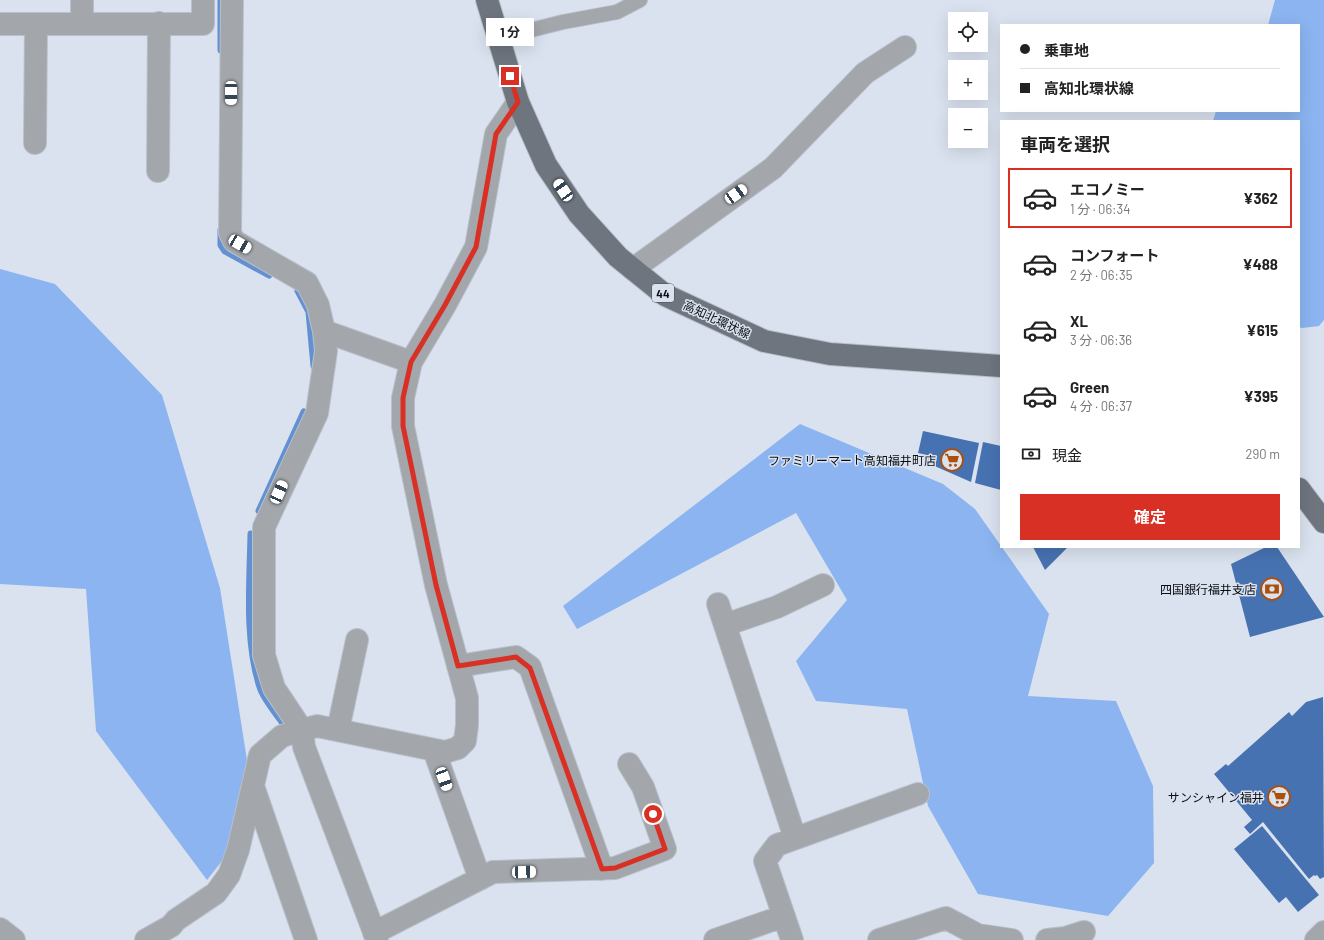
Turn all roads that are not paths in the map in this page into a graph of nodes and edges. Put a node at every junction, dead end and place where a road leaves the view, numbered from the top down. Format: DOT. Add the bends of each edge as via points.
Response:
graph roads {
  1 [pos="82,0"];
  2 [pos="203,0"];
  3 [pos="232,0"];
  4 [pos="487,0"];
  5 [pos="640,0"];
  6 [pos="159,23"];
  7 [pos="0,24"];
  8 [pos="36,24"];
  9 [pos="82,24"];
  10 [pos="499,38"];
  11 [pos="905,47"];
  12 [pos="518,102"];
  13 [pos="35,143"];
  14 [pos="158,171"];
  15 [pos="633,269"];
  16 [pos="324,331"];
  17 [pos="411,362"];
  18 [pos="1000,366"];
  19 [pos="1300,491"];
  20 [pos="1324,522"];
  21 [pos="823,585"];
  22 [pos="718,604"];
  23 [pos="725,625"];
  24 [pos="357,640"];
  25 [pos="458,666"];
  26 [pos="302,730"];
  27 [pos="338,730"];
  28 [pos="434,750"];
  29 [pos="629,764"];
  30 [pos="253,786"];
  31 [pos="918,794"];
  32 [pos="795,838"];
  33 [pos="602,869"];
  34 [pos="480,879"];
  35 [pos="784,916"];
  36 [pos="0,929"];
  37 [pos="1084,932"];
  38 [pos="1324,932"];
  39 [pos="376,937"];
  40 [pos="14,940"];
  41 [pos="146,940"];
  42 [pos="306,940"];
  43 [pos="715,940"];
  44 [pos="792,940"];
  45 [pos="879,940"];
  46 [pos="1012,940"];
  47 [pos="1047,940"];
  48 [pos="1316,940"];
  1 -- 9 [label="street"];
  2 -- 6 [label="street" via="203,24"];
  3 -- 16 [label="street" via="230,233 234,241 307,283 318,305"];
  4 -- 10 [label="main road, 高知北環状線 / 44"];
  5 -- 10 [label="lane" via="617,12"];
  6 -- 9 [label="street"];
  6 -- 14 [label="street"];
  7 -- 8 [label="street"];
  8 -- 9 [label="street"];
  8 -- 13 [label="street"];
  10 -- 12 [label="main road, 高知北環状線 / 44"];
  11 -- 15 [label="street" via="865,73 773,168"];
  12 -- 15 [label="main road, 高知北環状線 / 44" via="546,165 579,214 618,257"];
  12 -- 17 [label="street" via="496,134 476,247"];
  15 -- 18 [label="main road, 高知北環状線 / 44" via="665,295 764,340 830,354"];
  16 -- 17 [label="street"];
  16 -- 26 [label="street" via="326,351 317,413 264,527 264,655 274,688"];
  17 -- 25 [label="street" via="403,398 403,426 436,585"];
  19 -- 20 [label="main road"];
  21 -- 23 [label="street" via="777,607"];
  22 -- 23 [label="street"];
  23 -- 32 [label="street"];
  24 -- 27 [label="street"];
  25 -- 28 [label="street" via="467,698 465,741 452,750"];
  25 -- 33 [label="street" via="516,657 530,668"];
  26 -- 27 [label="street" via="317,726"];
  26 -- 30 [label="street" via="282,736 260,755"];
  26 -- 39 [label="street" via="304,747"];
  27 -- 28 [label="street"];
  28 -- 34 [label="street"];
  29 -- 33 [label="street" via="643,787 665,849 615,868"];
  30 -- 41 [label="street" via="238,850 223,885 171,926"];
  30 -- 42 [label="street"];
  31 -- 32 [label="street"];
  32 -- 35 [label="street" via="777,845 765,862"];
  33 -- 34 [label="street" via="493,872"];
  34 -- 39 [label="street"];
  35 -- 43 [label="street"];
  35 -- 44 [label="street"];
  36 -- 40 [label="street"];
  37 -- 47 [label="street"];
  38 -- 48 [label="street"];
  45 -- 46 [label="street" via="946,918 978,935"];
}
